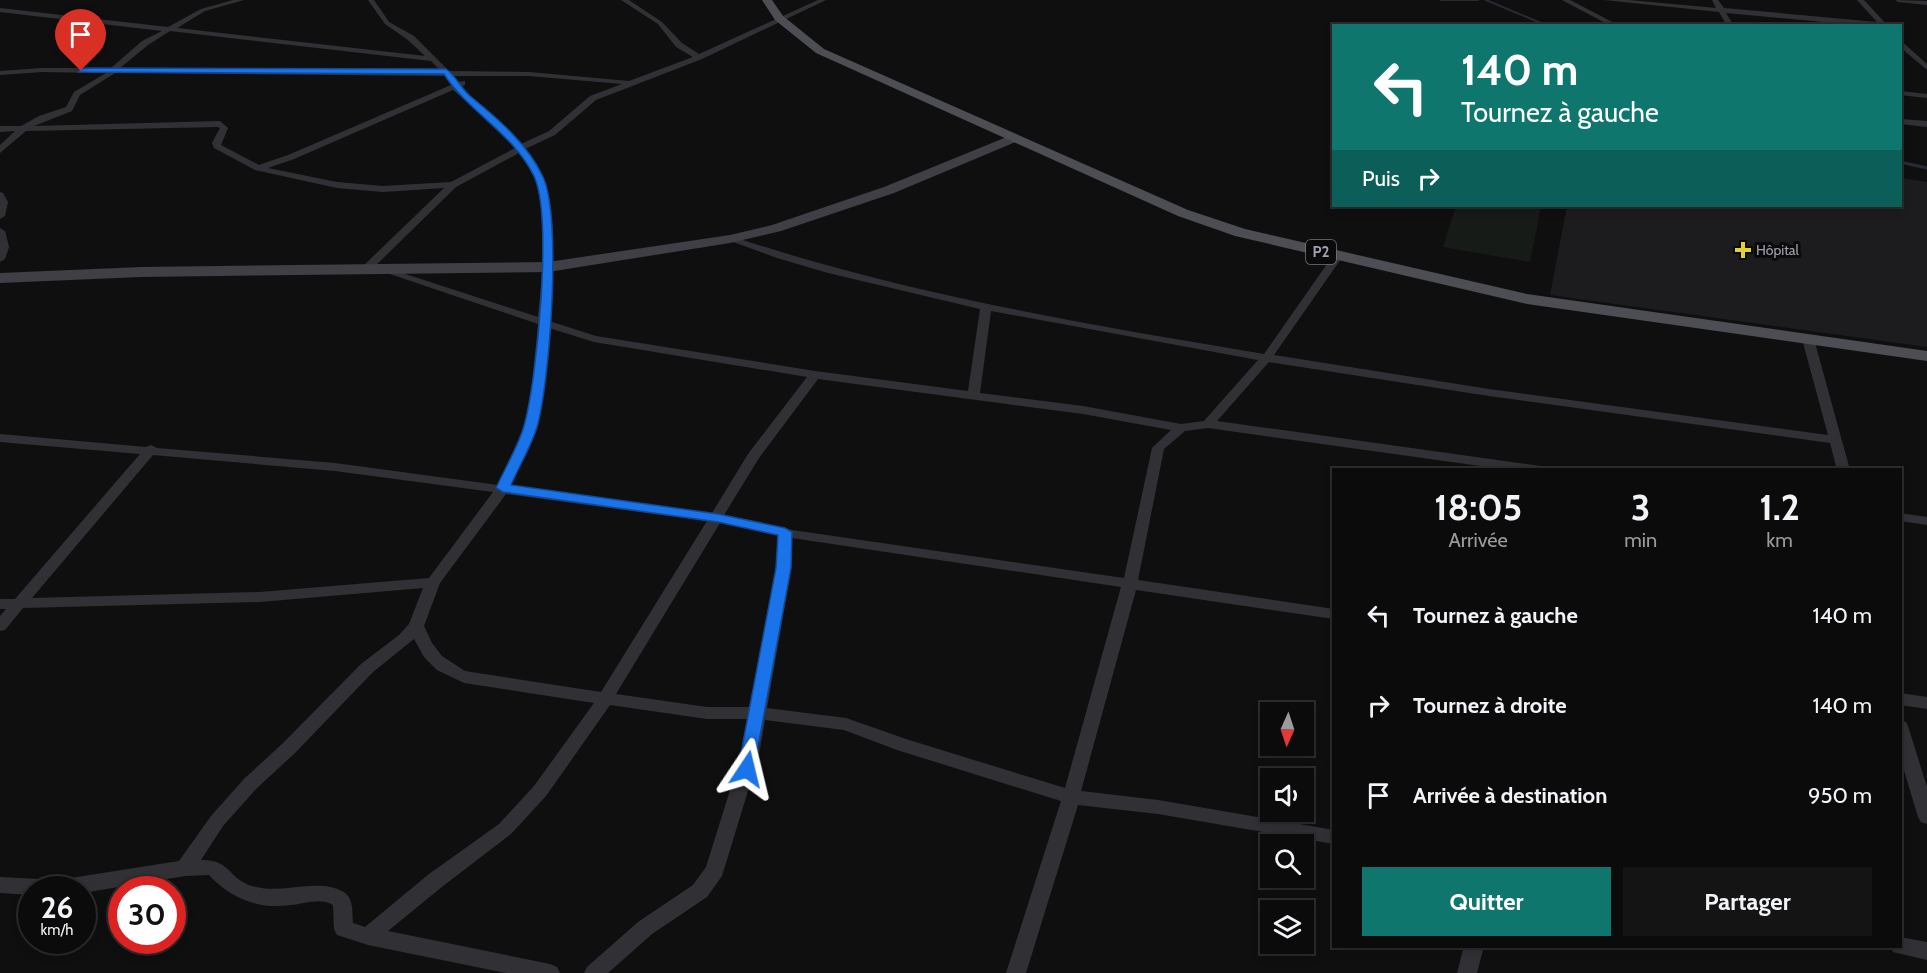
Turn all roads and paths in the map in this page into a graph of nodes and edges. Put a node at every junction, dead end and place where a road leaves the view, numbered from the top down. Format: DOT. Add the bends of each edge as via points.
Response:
graph roads {
  1 [pos="224,0"];
  2 [pos="242,0"];
  3 [pos="371,0"];
  4 [pos="624,0"];
  5 [pos="767,0"];
  6 [pos="823,0"];
  7 [pos="1565,0"];
  8 [pos="1607,0"];
  9 [pos="1715,0"];
  10 [pos="1860,0"];
  11 [pos="1898,0"];
  12 [pos="1927,3"];
  13 [pos="0,10"];
  14 [pos="203,10"];
  15 [pos="1721,10"];
  16 [pos="779,18"];
  17 [pos="1613,24"];
  18 [pos="1730,24"];
  19 [pos="1873,24"];
  20 [pos="1883,24"];
  21 [pos="171,29"];
  22 [pos="1902,44"];
  23 [pos="699,57"];
  24 [pos="1902,57"];
  25 [pos="431,59"];
  26 [pos="1917,59"];
  27 [pos="1927,60"];
  28 [pos="1927,68"];
  29 [pos="111,71"];
  30 [pos="446,72"];
  31 [pos="0,73"];
  32 [pos="505,74"];
  33 [pos="631,83"];
  34 [pos="455,85"];
  35 [pos="1902,93"];
  36 [pos="1927,96"];
  37 [pos="1902,121"];
  38 [pos="1927,124"];
  39 [pos="25,127"];
  40 [pos="0,129"];
  41 [pos="1014,138"];
  42 [pos="520,148"];
  43 [pos="0,150"];
  44 [pos="258,168"];
  45 [pos="453,185"];
  46 [pos="0,195"];
  47 [pos="0,216"];
  48 [pos="0,231"];
  49 [pos="730,239"];
  50 [pos="1338,256"];
  51 [pos="0,259"];
  52 [pos="548,267"];
  53 [pos="364,271"];
  54 [pos="386,271"];
  55 [pos="0,278"];
  56 [pos="986,308"];
  57 [pos="544,321"];
  58 [pos="1808,339"];
  59 [pos="1927,356"];
  60 [pos="1267,357"];
  61 [pos="815,375"];
  62 [pos="972,396"];
  63 [pos="1208,424"];
  64 [pos="1181,428"];
  65 [pos="1836,440"];
  66 [pos="3,441"];
  67 [pos="151,450"];
  68 [pos="1527,468"];
  69 [pos="1843,468"];
  70 [pos="503,488"];
  71 [pos="1902,517"];
  72 [pos="718,518"];
  73 [pos="1927,521"];
  74 [pos="785,532"];
  75 [pos="433,582"];
  76 [pos="1130,583"];
  77 [pos="19,602"];
  78 [pos="0,604"];
  79 [pos="1332,614"];
  80 [pos="0,626"];
  81 [pos="416,626"];
  82 [pos="605,699"];
  83 [pos="1902,699"];
  84 [pos="1927,703"];
  85 [pos="756,714"];
  86 [pos="1902,733"];
  87 [pos="1071,796"];
  88 [pos="1927,817"];
  89 [pos="1332,837"];
  90 [pos="185,868"];
  91 [pos="0,885"];
  92 [pos="369,936"];
  93 [pos="1902,946"];
  94 [pos="1473,948"];
  95 [pos="1927,951"];
  96 [pos="550,973"];
  97 [pos="594,973"];
  98 [pos="1016,973"];
  99 [pos="1467,973"];
  1 -- 14 [label="street"];
  2 -- 14 [label="street"];
  3 -- 25 [label="street" via="387,23 411,38"];
  4 -- 23 [label="street" via="660,23 679,45"];
  5 -- 16 [label="main road, P2"];
  6 -- 16 [label="street"];
  7 -- 17 [label="street"];
  8 -- 15 [label="street"];
  9 -- 15 [label="street"];
  10 -- 20 [label="street"];
  11 -- 12 [label="street"];
  13 -- 21 [label="street"];
  14 -- 21 [label="street"];
  15 -- 18 [label="street"];
  15 -- 19 [label="street"];
  16 -- 23 [label="street"];
  16 -- 41 [label="main road, P2" via="820,51"];
  21 -- 25 [label="street"];
  21 -- 29 [label="street" via="145,43"];
  22 -- 26 [label="street"];
  23 -- 33 [label="street"];
  24 -- 26 [label="street"];
  25 -- 30 [label="street"];
  26 -- 27 [label="street"];
  26 -- 28 [label="street"];
  29 -- 30 [label="street"];
  29 -- 31 [label="street"];
  29 -- 39 [label="street" via="77,94 66,111"];
  30 -- 32 [label="street"];
  30 -- 34 [label="street"];
  32 -- 33 [label="street"];
  32 -- 34 [label="street"];
  33 -- 42 [label="street" via="593,98 552,133"];
  34 -- 42 [label="street"];
  34 -- 44 [label="street"];
  35 -- 36 [label="street"];
  37 -- 38 [label="street"];
  39 -- 40 [label="street"];
  39 -- 43 [label="street"];
  39 -- 44 [label="street" via="220,124 224,128 217,146"];
  41 -- 49 [label="main road" via="829,212"];
  41 -- 50 [label="main road, P2" via="1210,223"];
  42 -- 45 [label="street"];
  42 -- 52 [label="street" via="538,176 545,198"];
  44 -- 45 [label="street" via="357,188"];
  45 -- 53 [label="street"];
  46 -- 47 [label="street"];
  48 -- 51 [label="street" via="4,247"];
  49 -- 52 [label="main road"];
  49 -- 56 [label="street" via="837,274"];
  50 -- 58 [label="main road, P2" via="1527,299"];
  50 -- 60 [label="street"];
  52 -- 54 [label="main road"];
  52 -- 57 [label="street"];
  53 -- 54 [label="main road"];
  53 -- 55 [label="main road" via="141,272"];
  54 -- 57 [label="street"];
  56 -- 60 [label="street"];
  56 -- 62 [label="street"];
  57 -- 61 [label="street" via="594,339"];
  57 -- 70 [label="street" via="537,398 530,428"];
  58 -- 59 [label="main road, P2"];
  58 -- 65 [label="street"];
  60 -- 63 [label="street"];
  60 -- 65 [label="street" via="1558,404"];
  61 -- 62 [label="street"];
  61 -- 72 [label="street" via="753,456"];
  62 -- 64 [label="street"];
  63 -- 64 [label="street"];
  63 -- 68 [label="street"];
  64 -- 76 [label="street" via="1156,455"];
  65 -- 69 [label="street"];
  66 -- 67 [label="street"];
  67 -- 70 [label="street"];
  67 -- 77 [label="street"];
  70 -- 72 [label="street"];
  70 -- 75 [label="street"];
  71 -- 73 [label="street"];
  72 -- 74 [label="street"];
  72 -- 82 [label="street"];
  74 -- 76 [label="street"];
  74 -- 85 [label="street" via="784,568"];
  75 -- 77 [label="street" via="260,597"];
  75 -- 81 [label="street"];
  76 -- 79 [label="street"];
  76 -- 87 [label="street"];
  77 -- 78 [label="street"];
  77 -- 80 [label="street"];
  81 -- 82 [label="street" via="422,640 450,673"];
  81 -- 90 [label="street" via="353,681 250,784 217,821"];
  82 -- 85 [label="street" via="707,713"];
  82 -- 92 [label="street" via="540,791 505,829"];
  83 -- 84 [label="street"];
  85 -- 87 [label="street" via="846,724"];
  85 -- 97 [label="street" via="744,782 710,880 645,928"];
  86 -- 88 [label="street"];
  87 -- 89 [label="street"];
  87 -- 98 [label="street"];
  90 -- 91 [label="street" via="58,888"];
  90 -- 92 [label="street" via="214,867 235,887 269,897 308,893 335,896 342,901 344,929"];
  92 -- 96 [label="street"];
  93 -- 95 [label="street"];
  94 -- 99 [label="street"];
}
